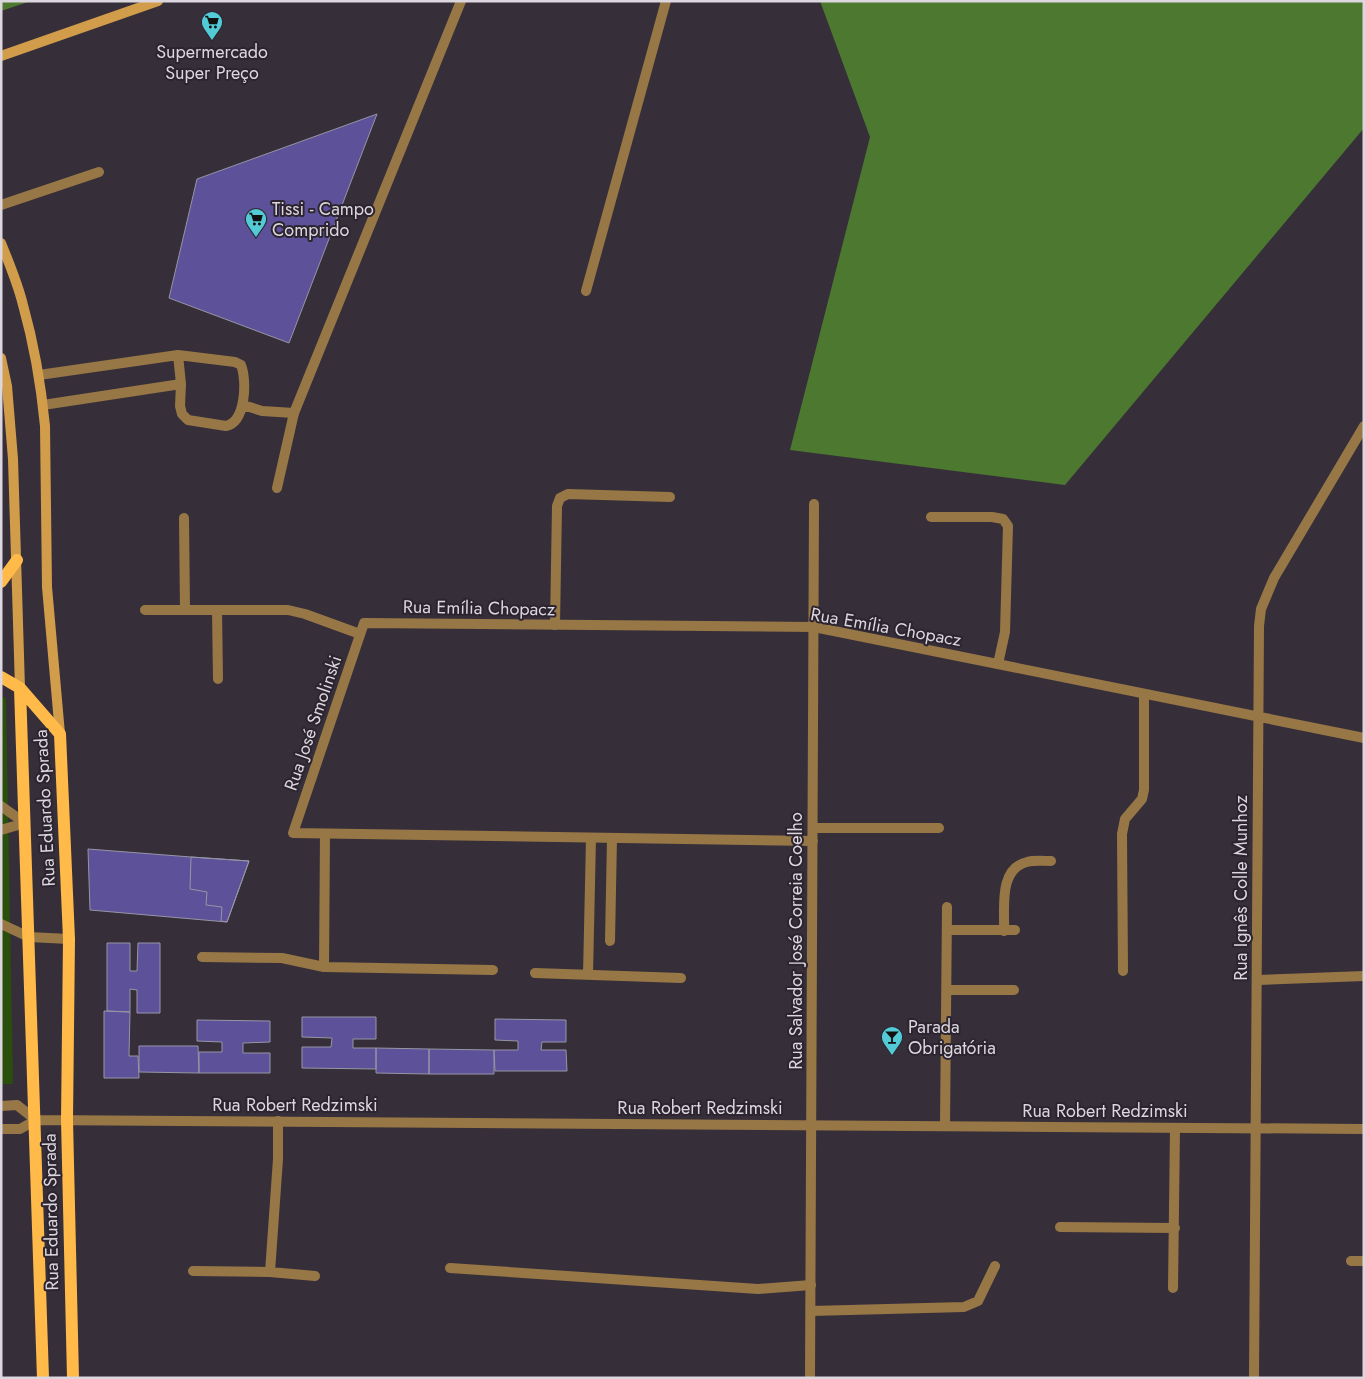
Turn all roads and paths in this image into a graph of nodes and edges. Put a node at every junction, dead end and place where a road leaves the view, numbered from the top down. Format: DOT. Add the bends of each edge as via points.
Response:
graph roads {
  1 [pos="158,1"];
  2 [pos="461,1"];
  3 [pos="666,1"];
  4 [pos="1,56"];
  5 [pos="99,172"];
  6 [pos="1,205"];
  7 [pos="1,243"];
  8 [pos="586,291"];
  9 [pos="178,355"];
  10 [pos="1,358"];
  11 [pos="39,375"];
  12 [pos="181,384"];
  13 [pos="43,404"];
  14 [pos="243,405"];
  15 [pos="294,413"];
  16 [pos="1364,426"];
  17 [pos="277,488"];
  18 [pos="670,498"];
  19 [pos="814,504"];
  20 [pos="931,517"];
  21 [pos="184,518"];
  22 [pos="17,560"];
  23 [pos="1,582"];
  24 [pos="145,610"];
  25 [pos="185,610"];
  26 [pos="218,610"];
  27 [pos="364,623"];
  28 [pos="555,625"];
  29 [pos="814,627"];
  30 [pos="360,634"];
  31 [pos="998,664"];
  32 [pos="1,677"];
  33 [pos="218,679"];
  34 [pos="20,688"];
  35 [pos="1144,694"];
  36 [pos="1258,717"];
  37 [pos="60,734"];
  38 [pos="1364,738"];
  39 [pos="1,806"];
  40 [pos="25,824"];
  41 [pos="813,828"];
  42 [pos="939,828"];
  43 [pos="1,830"];
  44 [pos="325,834"];
  45 [pos="591,838"];
  46 [pos="612,838"];
  47 [pos="813,841"];
  48 [pos="1050,861"];
  49 [pos="947,907"];
  50 [pos="1,924"];
  51 [pos="947,930"];
  52 [pos="29,937"];
  53 [pos="69,939"];
  54 [pos="610,941"];
  55 [pos="202,957"];
  56 [pos="324,967"];
  57 [pos="493,970"];
  58 [pos="1123,971"];
  59 [pos="535,973"];
  60 [pos="588,975"];
  61 [pos="1364,976"];
  62 [pos="681,978"];
  63 [pos="1256,980"];
  64 [pos="947,990"];
  65 [pos="1014,990"];
  66 [pos="1,1106"];
  67 [pos="36,1120"];
  68 [pos="67,1120"];
  69 [pos="278,1121"];
  70 [pos="812,1125"];
  71 [pos="945,1126"];
  72 [pos="1175,1128"];
  73 [pos="1,1129"];
  74 [pos="1255,1129"];
  75 [pos="1364,1130"];
  76 [pos="1060,1227"];
  77 [pos="1175,1228"];
  78 [pos="1364,1261"];
  79 [pos="1350,1262"];
  80 [pos="994,1266"];
  81 [pos="450,1268"];
  82 [pos="193,1271"];
  83 [pos="270,1272"];
  84 [pos="315,1276"];
  85 [pos="811,1285"];
  86 [pos="1173,1288"];
  87 [pos="811,1310"];
  88 [pos="43,1378"];
  89 [pos="73,1378"];
  90 [pos="810,1378"];
  91 [pos="1254,1378"];
  1 -- 4 [label="main road"];
  2 -- 15 [label="street"];
  3 -- 8 [label="street"];
  5 -- 6 [label="street"];
  7 -- 11 [label="main road, Rua Eduardo Sprada" via="23,303"];
  9 -- 11 [label="street"];
  9 -- 12 [label="street"];
  9 -- 14 [label="street" via="241,365"];
  10 -- 22 [label="main road, Rua Eduardo Sprada" via="10,420"];
  11 -- 13 [label="main road, Rua Eduardo Sprada"];
  12 -- 13 [label="street"];
  12 -- 14 [label="street" via="180,406 188,420 231,425"];
  13 -- 37 [label="main road, Rua Eduardo Sprada" via="47,587"];
  14 -- 15 [label="street" via="262,411"];
  15 -- 17 [label="street"];
  16 -- 36 [label="street, Rua Ignês Colle Munhoz" via="1266,594 1259,626"];
  18 -- 28 [label="street" via="568,494 560,498 557,506"];
  19 -- 29 [label="street, Rua Salvador José Correia Coelho"];
  20 -- 31 [label="street" via="992,517 1003,519 1008,526 1005,632"];
  21 -- 25 [label="street"];
  22 -- 23 [label="main road"];
  22 -- 34 [label="main road, Rua Eduardo Sprada"];
  24 -- 25 [label="street"];
  25 -- 26 [label="street"];
  26 -- 30 [label="street" via="288,610"];
  26 -- 33 [label="street"];
  27 -- 28 [label="street, Rua Emília Chopacz"];
  27 -- 30 [label="street, Rua José Smolinski"];
  28 -- 29 [label="street, Rua Emília Chopacz"];
  29 -- 31 [label="street, Rua Emília Chopacz"];
  29 -- 41 [label="street, Rua Salvador José Correia Coelho"];
  30 -- 44 [label="street, Rua José Smolinski" via="293,833"];
  31 -- 35 [label="street, Rua Emília Chopacz"];
  32 -- 34 [label="main road"];
  34 -- 37 [label="main road"];
  34 -- 40 [label="main road, Rua Eduardo Sprada"];
  35 -- 36 [label="street, Rua Emília Chopacz"];
  35 -- 58 [label="street" via="1144,790 1142,799 1125,819 1122,834"];
  36 -- 38 [label="street, Rua Emília Chopacz"];
  36 -- 63 [label="street, Rua Ignês Colle Munhoz"];
  37 -- 53 [label="main road, Rua Eduardo Sprada"];
  39 -- 40 [label="street"];
  40 -- 43 [label="street"];
  40 -- 52 [label="main road, Rua Eduardo Sprada"];
  41 -- 42 [label="street"];
  41 -- 47 [label="street, Rua Salvador José Correia Coelho"];
  44 -- 45 [label="street"];
  44 -- 56 [label="street"];
  45 -- 46 [label="street"];
  45 -- 60 [label="street"];
  46 -- 47 [label="street"];
  46 -- 54 [label="street"];
  47 -- 70 [label="street, Rua Salvador José Correia Coelho"];
  48 -- 51 [label="street" via="1026,862 1012,871 1005,886 1009,930"];
  49 -- 51 [label="street"];
  50 -- 52 [label="street"];
  51 -- 64 [label="street"];
  52 -- 53 [label="street"];
  52 -- 67 [label="main road, Rua Eduardo Sprada"];
  53 -- 68 [label="main road, Rua Eduardo Sprada"];
  55 -- 56 [label="street" via="282,958"];
  56 -- 57 [label="street"];
  59 -- 60 [label="street"];
  60 -- 62 [label="street"];
  61 -- 63 [label="street"];
  63 -- 74 [label="street, Rua Ignês Colle Munhoz"];
  64 -- 65 [label="street"];
  64 -- 71 [label="street"];
  66 -- 67 [label="street" via="17,1105"];
  67 -- 68 [label="street, Rua Robert Redzimski"];
  67 -- 73 [label="street" via="20,1129"];
  67 -- 88 [label="main road, Rua Eduardo Sprada"];
  68 -- 69 [label="street, Rua Robert Redzimski"];
  68 -- 89 [label="main road, Rua Eduardo Sprada"];
  69 -- 70 [label="street, Rua Robert Redzimski"];
  69 -- 83 [label="street"];
  70 -- 71 [label="street, Rua Robert Redzimski"];
  70 -- 85 [label="street, Rua Salvador José Correia Coelho"];
  71 -- 72 [label="street, Rua Robert Redzimski"];
  72 -- 74 [label="street, Rua Robert Redzimski"];
  72 -- 77 [label="street"];
  74 -- 75 [label="street, Rua Robert Redzimski"];
  74 -- 91 [label="street, Rua Ignês Colle Munhoz"];
  76 -- 77 [label="street"];
  77 -- 86 [label="street"];
  78 -- 79 [label="street"];
  80 -- 87 [label="street" via="978,1301 964,1307"];
  81 -- 85 [label="street" via="758,1289"];
  82 -- 83 [label="street"];
  83 -- 84 [label="street"];
  85 -- 87 [label="street, Rua Salvador José Correia Coelho"];
  87 -- 90 [label="street, Rua Salvador José Correia Coelho"];
}
